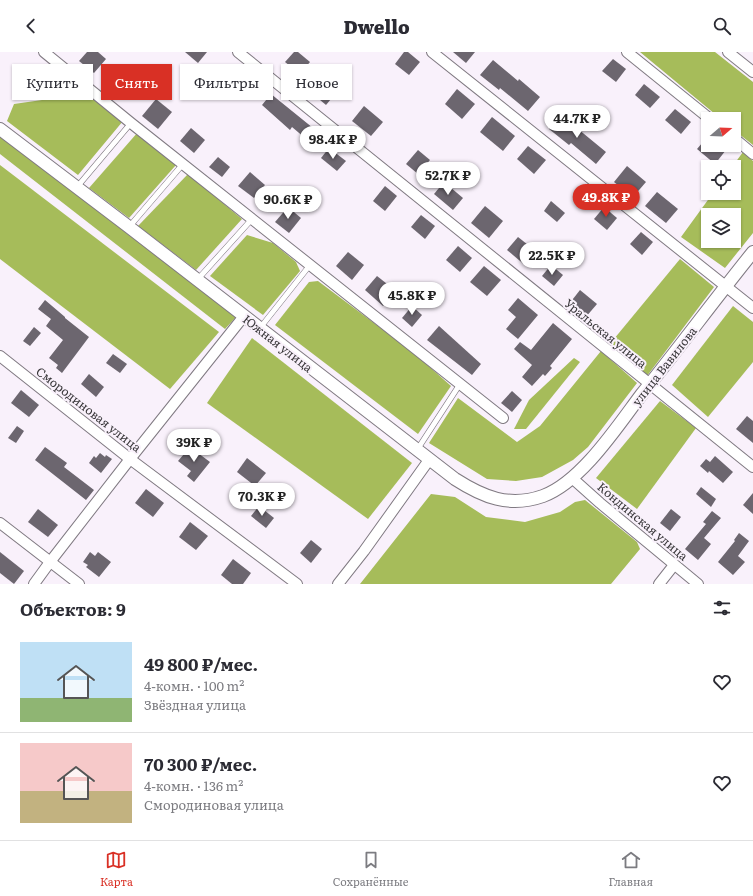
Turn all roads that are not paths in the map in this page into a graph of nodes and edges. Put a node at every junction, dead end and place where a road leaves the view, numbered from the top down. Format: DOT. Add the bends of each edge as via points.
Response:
graph roads {
  1 [pos="44,52"];
  2 [pos="238,52"];
  3 [pos="432,52"];
  4 [pos="627,52"];
  5 [pos="728,52"];
  6 [pos="753,72"];
  7 [pos="701,112"];
  8 [pos="131,123"];
  9 [pos="0,129"];
  10 [pos="741,144"];
  11 [pos="753,154"];
  12 [pos="183,164"];
  13 [pos="77,187"];
  14 [pos="252,219"];
  15 [pos="129,227"];
  16 [pos="753,252"];
  17 [pos="310,265"];
  18 [pos="198,280"];
  19 [pos="726,286"];
  20 [pos="753,308"];
  21 [pos="244,316"];
  22 [pos="259,329"];
  23 [pos="0,356"];
  24 [pos="460,384"];
  25 [pos="650,385"];
  26 [pos="503,418"];
  27 [pos="416,450"];
  28 [pos="130,458"];
  29 [pos="429,460"];
  30 [pos="753,467"];
  31 [pos="572,478"];
  32 [pos="0,523"];
  33 [pos="50,562"];
  34 [pos="674,565"];
  35 [pos="34,584"];
  36 [pos="79,584"];
  37 [pos="297,584"];
  38 [pos="338,584"];
  39 [pos="659,584"];
  40 [pos="698,584"];
  1 -- 8 [label="street"];
  2 -- 25 [label="street, Уральская улица"];
  3 -- 19 [label="street"];
  4 -- 7 [label="street"];
  5 -- 6 [label="street"];
  8 -- 12 [label="street"];
  8 -- 13 [label="lane"];
  9 -- 13 [label="street, Южная улица"];
  10 -- 11 [label="street"];
  12 -- 14 [label="street"];
  12 -- 15 [label="lane"];
  13 -- 15 [label="street, Южная улица"];
  14 -- 17 [label="street"];
  14 -- 18 [label="lane"];
  15 -- 18 [label="street, Южная улица"];
  16 -- 19 [label="street, улица Вавилова"];
  17 -- 22 [label="lane"];
  17 -- 24 [label="street"];
  18 -- 21 [label="street, Южная улица"];
  19 -- 20 [label="street"];
  19 -- 25 [label="street, улица Вавилова"];
  21 -- 22 [label="street, Южная улица"];
  21 -- 28 [label="street"];
  22 -- 27 [label="street, Южная улица"];
  23 -- 28 [label="street, Смородиновая улица"];
  24 -- 26 [label="street"];
  24 -- 27 [label="lane"];
  25 -- 30 [label="street, Уральская улица"];
  25 -- 31 [label="street, улица Вавилова"];
  27 -- 29 [label="street, Южная улица"];
  28 -- 33 [label="street"];
  28 -- 37 [label="street, Смородиновая улица"];
  29 -- 31 [label="street, Южная улица" via="470,489 498,500 522,501 537,498 554,491"];
  29 -- 38 [label="street"];
  31 -- 34 [label="street, Кондинская улица"];
  32 -- 33 [label="street"];
  33 -- 35 [label="street"];
  33 -- 36 [label="street"];
  34 -- 39 [label="street"];
  34 -- 40 [label="street, Кондинская улица"];
}
